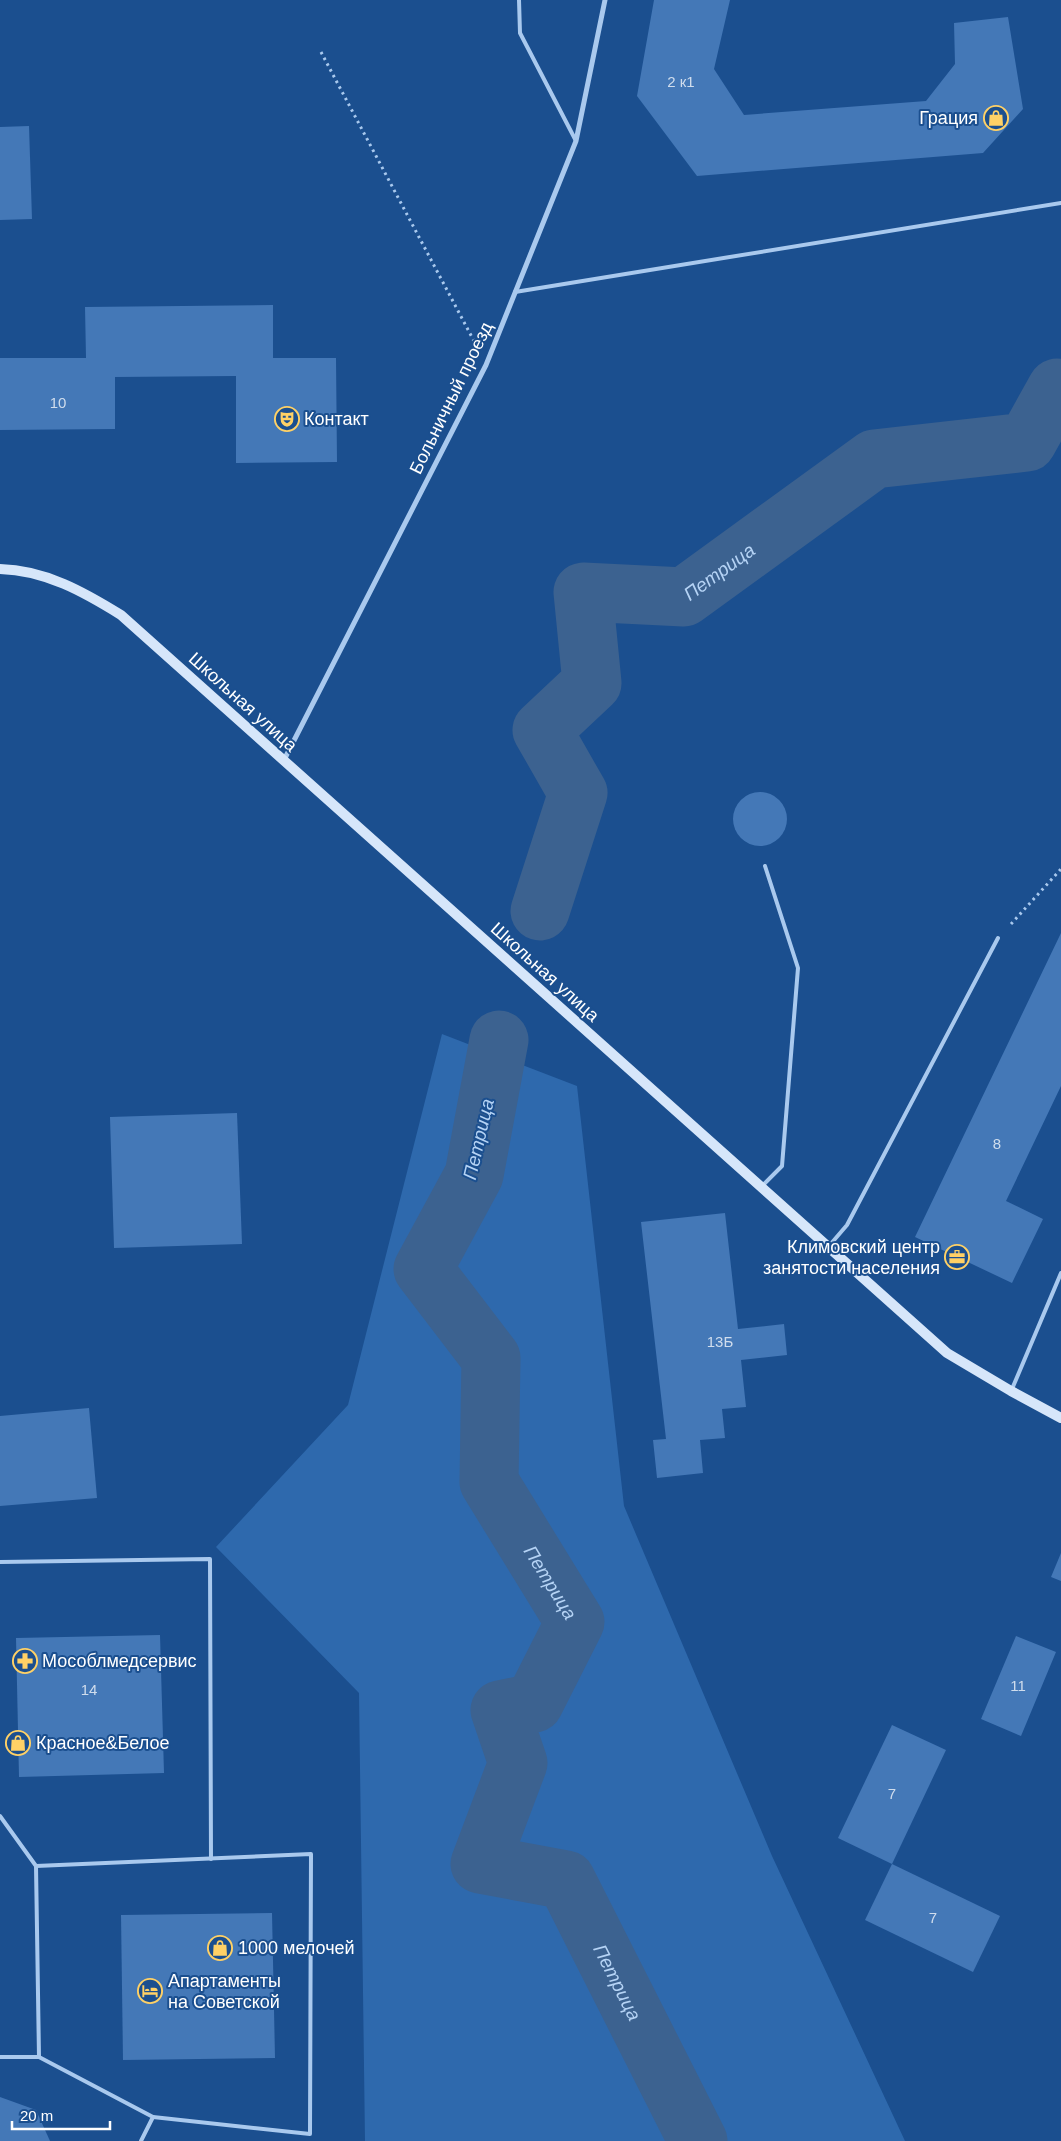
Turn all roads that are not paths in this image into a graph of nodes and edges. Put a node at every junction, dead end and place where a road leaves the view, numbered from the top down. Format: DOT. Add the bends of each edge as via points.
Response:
graph roads {
  1 [pos="519,0"];
  2 [pos="605,0"];
  3 [pos="576,141"];
  4 [pos="1061,203"];
  5 [pos="515,292"];
  6 [pos="0,569"];
  7 [pos="284,760"];
  8 [pos="765,866"];
  9 [pos="998,938"];
  10 [pos="761,1187"];
  11 [pos="828,1247"];
  12 [pos="1061,1273"];
  13 [pos="1011,1391"];
  14 [pos="1061,1418"];
  15 [pos="0,1562"];
  16 [pos="0,1816"];
  17 [pos="211,1859"];
  18 [pos="36,1866"];
  19 [pos="0,2056"];
  20 [pos="39,2057"];
  21 [pos="153,2117"];
  22 [pos="141,2141"];
  1 -- 3 [label="lane" via="520,33"];
  2 -- 3 [label="street, Больничный проезд"];
  3 -- 5 [label="street, Больничный проезд"];
  4 -- 5 [label="lane"];
  5 -- 7 [label="street, Больничный проезд" via="486,365"];
  6 -- 7 [label="street, Школьная улица" via="55,580 88,595 121,616"];
  7 -- 10 [label="street, Школьная улица"];
  8 -- 10 [label="lane" via="798,968 782,1166"];
  9 -- 11 [label="lane" via="847,1225"];
  10 -- 11 [label="street, Школьная улица"];
  11 -- 13 [label="street, Школьная улица" via="947,1353"];
  12 -- 13 [label="lane"];
  13 -- 14 [label="street, Школьная улица"];
  15 -- 17 [label="lane" via="210,1559"];
  16 -- 18 [label="lane"];
  17 -- 18 [label="lane"];
  17 -- 21 [label="lane" via="311,1854 310,2134"];
  18 -- 20 [label="lane"];
  19 -- 20 [label="lane"];
  20 -- 21 [label="lane"];
  21 -- 22 [label="lane"];
}
